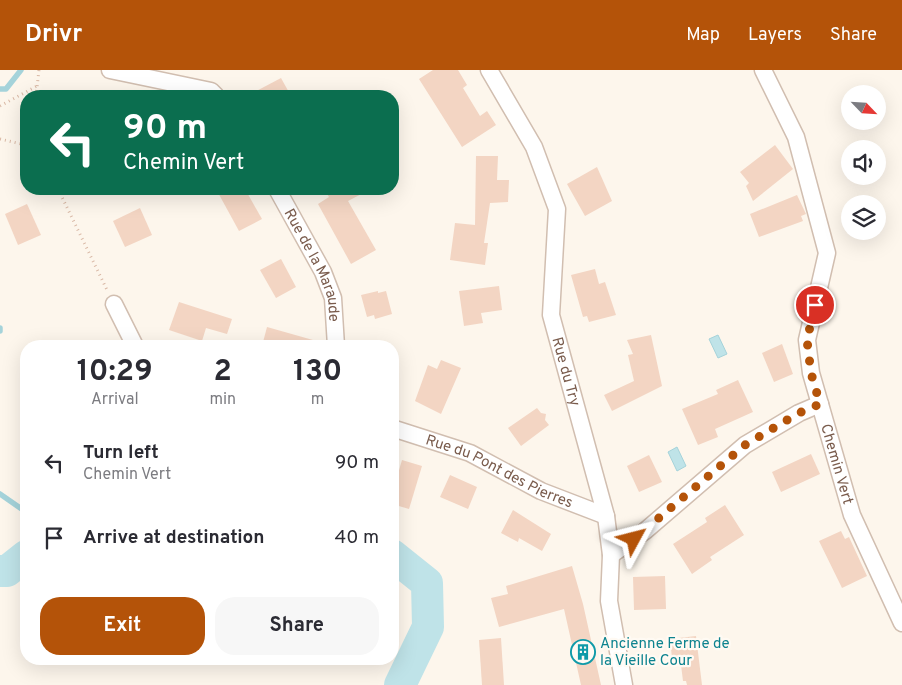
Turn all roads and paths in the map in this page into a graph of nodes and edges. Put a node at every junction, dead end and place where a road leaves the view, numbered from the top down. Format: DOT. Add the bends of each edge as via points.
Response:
graph roads {
  1 [pos="39,70"];
  2 [pos="110,70"];
  3 [pos="489,70"];
  4 [pos="763,70"];
  5 [pos="37,86"];
  6 [pos="30,90"];
  7 [pos="37,90"];
  8 [pos="206,90"];
  9 [pos="20,95"];
  10 [pos="0,106"];
  11 [pos="0,139"];
  12 [pos="20,143"];
  13 [pos="61,195"];
  14 [pos="279,195"];
  15 [pos="114,304"];
  16 [pos="132,340"];
  17 [pos="336,340"];
  18 [pos="820,404"];
  19 [pos="399,430"];
  20 [pos="606,516"];
  21 [pos="611,555"];
  22 [pos="902,623"];
  23 [pos="624,685"];
  1 -- 5 [label="path"];
  2 -- 8 [label="street"];
  3 -- 20 [label="street, Rue du Try" via="534,147 557,209 551,315"];
  4 -- 18 [label="street, Chemin Vert" via="796,137 827,253 807,340 811,373"];
  5 -- 6 [label="path"];
  5 -- 7 [label="path"];
  9 -- 10 [label="path"];
  11 -- 12 [label="path"];
  13 -- 15 [label="path"];
  14 -- 17 [label="street, Rue de la Maraude" via="323,272 333,298"];
  15 -- 16 [label="street"];
  18 -- 21 [label="street" via="745,445 645,531"];
  18 -- 22 [label="street, Chemin Vert" via="852,515"];
  19 -- 20 [label="street, Rue du Pont des Pierres" via="470,454 541,491"];
  20 -- 21 [label="street, Rue du Try"];
  21 -- 23 [label="street, Rue du Try" via="610,601"];
}
